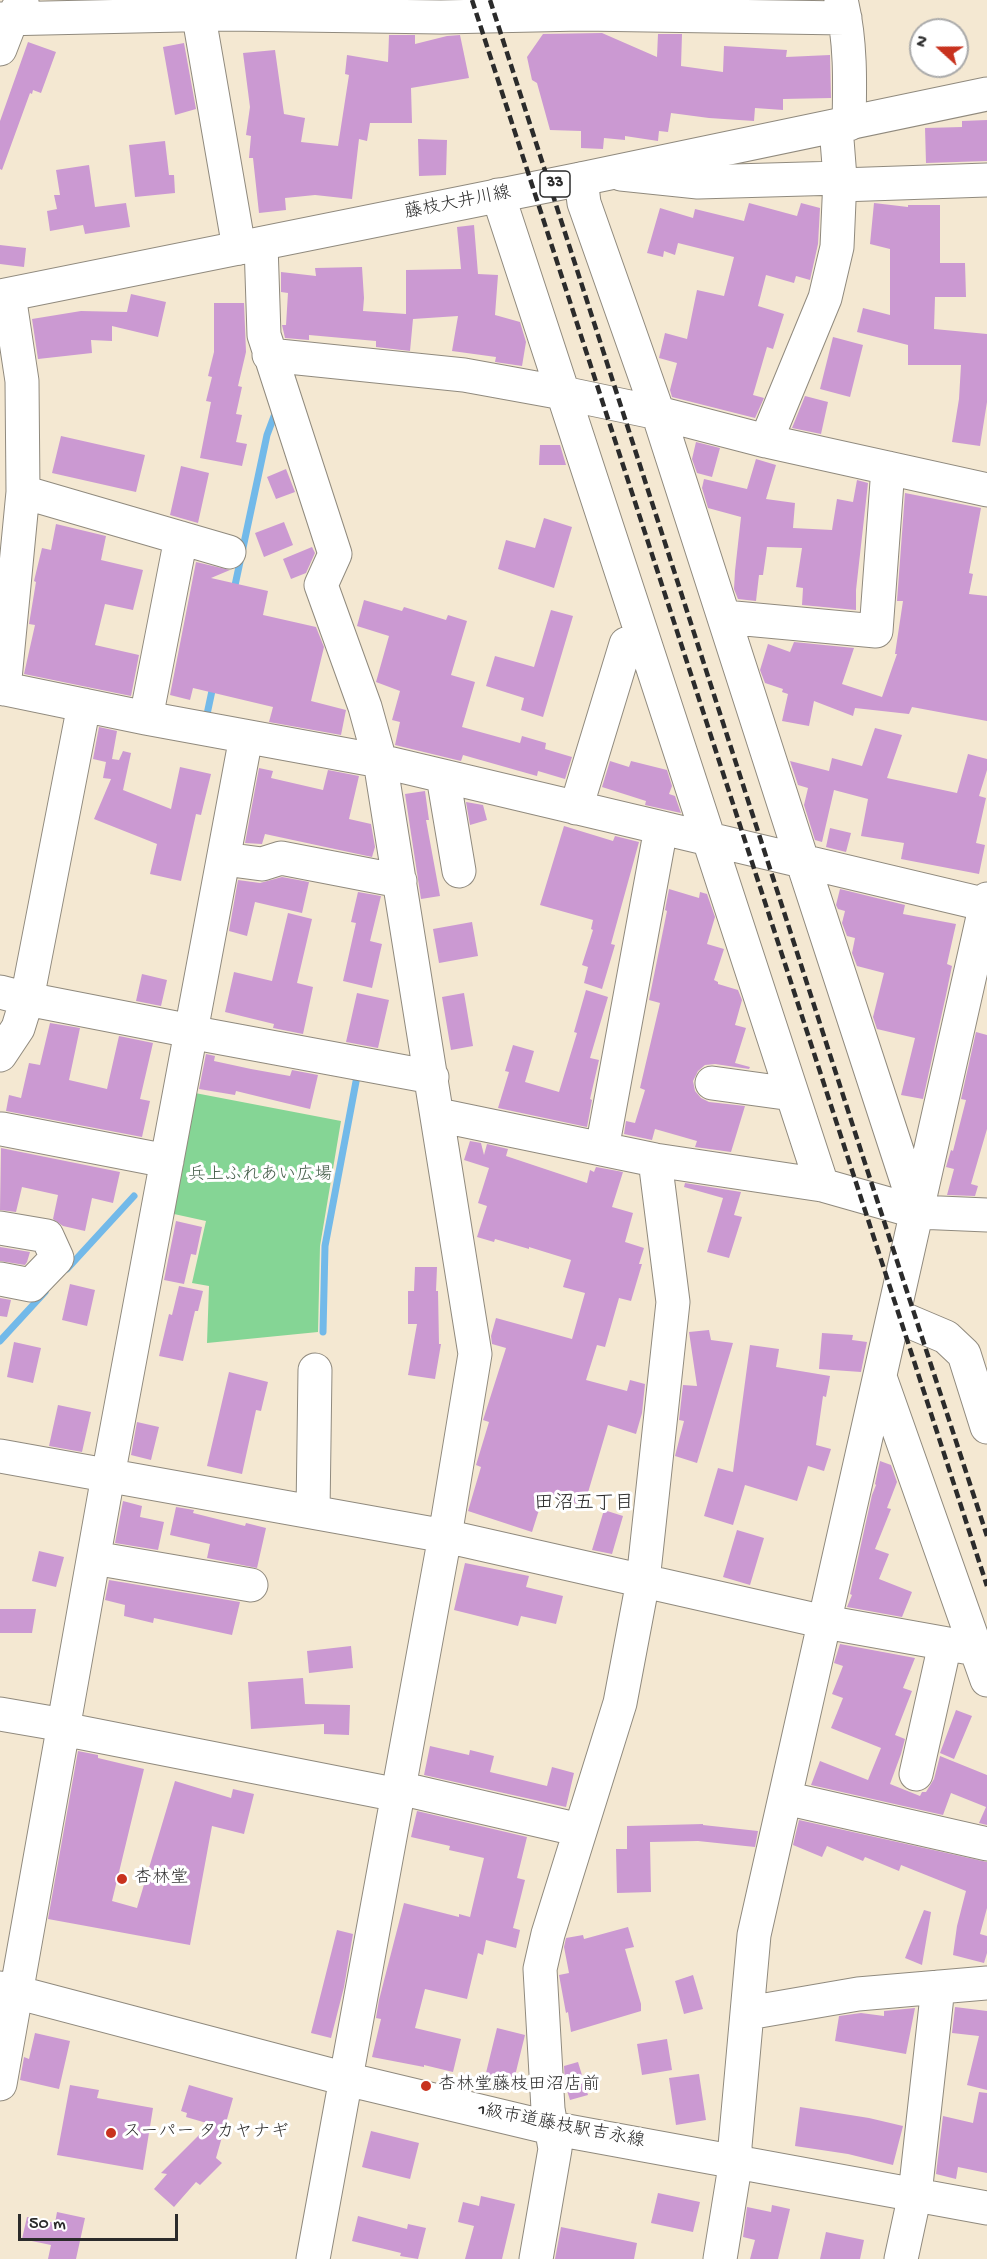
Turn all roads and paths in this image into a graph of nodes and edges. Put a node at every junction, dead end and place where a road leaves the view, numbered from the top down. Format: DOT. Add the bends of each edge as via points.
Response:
graph roads {
  1 [pos="14,8"];
  2 [pos="339,8"];
  3 [pos="531,8"];
  4 [pos="208,9"];
  5 [pos="843,9"];
  6 [pos="0,49"];
  7 [pos="987,94"];
  8 [pos="843,126"];
  9 [pos="613,173"];
  10 [pos="581,179"];
  11 [pos="987,180"];
  12 [pos="840,182"];
  13 [pos="498,195"];
  14 [pos="250,246"];
  15 [pos="4,296"];
  16 [pos="269,355"];
  17 [pos="563,393"];
  18 [pos="658,413"];
  19 [pos="766,441"];
  20 [pos="888,468"];
  21 [pos="987,490"];
  22 [pos="23,492"];
  23 [pos="181,538"];
  24 [pos="229,552"];
  25 [pos="724,617"];
  26 [pos="626,644"];
  27 [pos="2,688"];
  28 [pos="84,705"];
  29 [pos="146,718"];
  30 [pos="246,736"];
  31 [pos="389,763"];
  32 [pos="443,776"];
  33 [pos="576,808"];
  34 [pos="661,828"];
  35 [pos="710,839"];
  36 [pos="224,858"];
  37 [pos="802,860"];
  38 [pos="459,871"];
  39 [pos="400,880"];
  40 [pos="987,903"];
  41 [pos="14,995"];
  42 [pos="192,1031"];
  43 [pos="0,1055"];
  44 [pos="432,1077"];
  45 [pos="712,1083"];
  46 [pos="792,1094"];
  47 [pos="451,1118"];
  48 [pos="2,1129"];
  49 [pos="602,1149"];
  50 [pos="655,1160"];
  51 [pos="167,1161"];
  52 [pos="822,1185"];
  53 [pos="917,1212"];
  54 [pos="987,1215"];
  55 [pos="0,1228"];
  56 [pos="0,1279"];
  57 [pos="894,1315"];
  58 [pos="315,1370"];
  59 [pos="880,1377"];
  60 [pos="987,1427"];
  61 [pos="0,1456"];
  62 [pos="108,1476"];
  63 [pos="313,1512"];
  64 [pos="454,1538"];
  65 [pos="94,1558"];
  66 [pos="644,1581"];
  67 [pos="251,1585"];
  68 [pos="825,1622"];
  69 [pos="945,1644"];
  70 [pos="984,1660"];
  71 [pos="0,1714"];
  72 [pos="64,1727"];
  73 [pos="916,1774"];
  74 [pos="406,1792"];
  75 [pos="785,1798"];
  76 [pos="580,1830"];
  77 [pos="987,1844"];
  78 [pos="987,1983"];
  79 [pos="938,1987"];
  80 [pos="8,1990"];
  81 [pos="748,2013"];
  82 [pos="346,2079"];
  83 [pos="0,2084"];
  84 [pos="551,2128"];
  85 [pos="736,2160"];
  86 [pos="915,2194"];
  87 [pos="987,2208"];
  88 [pos="313,2259"];
  89 [pos="536,2259"];
  90 [pos="720,2259"];
  91 [pos="901,2259"];
  1 -- 4 [label="street"];
  1 -- 6 [label="street"];
  2 -- 3 [label="street" via="441,17"];
  2 -- 4 [label="street"];
  3 -- 5 [label="street" via="582,14"];
  4 -- 14 [label="street"];
  5 -- 8 [label="street" via="850,71"];
  7 -- 8 [label="street, 藤枝大井川線 / 33"];
  8 -- 9 [label="street, 藤枝大井川線 / 33"];
  8 -- 12 [label="street"];
  9 -- 10 [label="street, 藤枝大井川線 / 33"];
  9 -- 12 [label="street" via="698,182"];
  10 -- 13 [label="street, 藤枝大井川線 / 33"];
  10 -- 18 [label="street" via="584,203"];
  11 -- 12 [label="street"];
  12 -- 19 [label="street" via="837,247 825,298"];
  13 -- 14 [label="street, 藤枝大井川線 / 33"];
  13 -- 17 [label="street"];
  14 -- 15 [label="street, 藤枝大井川線 / 33"];
  14 -- 16 [label="street"];
  15 -- 22 [label="street" via="22,381"];
  16 -- 17 [label="street" via="464,375"];
  16 -- 31 [label="street" via="330,565 321,585"];
  17 -- 18 [label="street"];
  17 -- 35 [label="street"];
  18 -- 19 [label="street"];
  18 -- 25 [label="street"];
  19 -- 20 [label="street"];
  20 -- 21 [label="street"];
  20 -- 25 [label="street" via="876,631"];
  22 -- 23 [label="street"];
  22 -- 27 [label="street"];
  23 -- 24 [label="street"];
  23 -- 29 [label="street"];
  25 -- 37 [label="street"];
  26 -- 33 [label="street"];
  27 -- 28 [label="street"];
  28 -- 29 [label="street"];
  28 -- 41 [label="street"];
  29 -- 30 [label="street"];
  30 -- 31 [label="street"];
  30 -- 36 [label="street"];
  31 -- 32 [label="street"];
  31 -- 39 [label="street"];
  32 -- 33 [label="street"];
  32 -- 38 [label="street"];
  33 -- 34 [label="street"];
  34 -- 35 [label="street"];
  34 -- 49 [label="street"];
  35 -- 37 [label="street"];
  35 -- 46 [label="street"];
  36 -- 39 [label="street" via="262,864 282,858"];
  36 -- 42 [label="street"];
  37 -- 40 [label="street"];
  37 -- 53 [label="street"];
  39 -- 44 [label="street"];
  40 -- 53 [label="street"];
  41 -- 42 [label="street"];
  41 -- 43 [label="street" via="18,1028"];
  42 -- 44 [label="street"];
  42 -- 51 [label="street"];
  44 -- 47 [label="street"];
  45 -- 46 [label="street"];
  46 -- 52 [label="street"];
  47 -- 49 [label="street"];
  47 -- 64 [label="street" via="475,1353"];
  48 -- 51 [label="street"];
  49 -- 50 [label="street"];
  50 -- 52 [label="street"];
  50 -- 66 [label="street" via="673,1302"];
  51 -- 62 [label="street"];
  52 -- 53 [label="street"];
  53 -- 54 [label="street"];
  53 -- 57 [label="street"];
  55 -- 56 [label="street" via="47,1236 57,1257 31,1285"];
  57 -- 59 [label="street"];
  57 -- 60 [label="street" via="946,1337 964,1354"];
  58 -- 63 [label="street"];
  59 -- 68 [label="street"];
  59 -- 70 [label="street"];
  61 -- 62 [label="street"];
  62 -- 63 [label="street"];
  62 -- 65 [label="street"];
  63 -- 64 [label="street"];
  64 -- 66 [label="street"];
  64 -- 74 [label="street"];
  65 -- 67 [label="street"];
  65 -- 72 [label="street"];
  66 -- 68 [label="street"];
  66 -- 76 [label="street" via="620,1703"];
  68 -- 69 [label="street"];
  68 -- 75 [label="street"];
  69 -- 70 [label="street"];
  69 -- 73 [label="street"];
  71 -- 72 [label="street"];
  72 -- 74 [label="street" via="230,1762"];
  72 -- 80 [label="street"];
  74 -- 76 [label="street"];
  74 -- 82 [label="street"];
  75 -- 77 [label="street"];
  75 -- 81 [label="street" via="754,1935"];
  76 -- 84 [label="street" via="540,1969"];
  78 -- 79 [label="street"];
  79 -- 81 [label="street"];
  79 -- 86 [label="street"];
  80 -- 82 [label="street, 1級市道藤枝駅吉永線"];
  80 -- 83 [label="street"];
  81 -- 85 [label="street"];
  82 -- 84 [label="street, 1級市道藤枝駅吉永線"];
  82 -- 88 [label="street"];
  84 -- 85 [label="street, 1級市道藤枝駅吉永線"];
  84 -- 89 [label="street" via="555,2149"];
  85 -- 86 [label="street, 1級市道藤枝駅吉永線"];
  85 -- 90 [label="street"];
  86 -- 87 [label="street, 1級市道藤枝駅吉永線"];
  86 -- 91 [label="street"];
}
